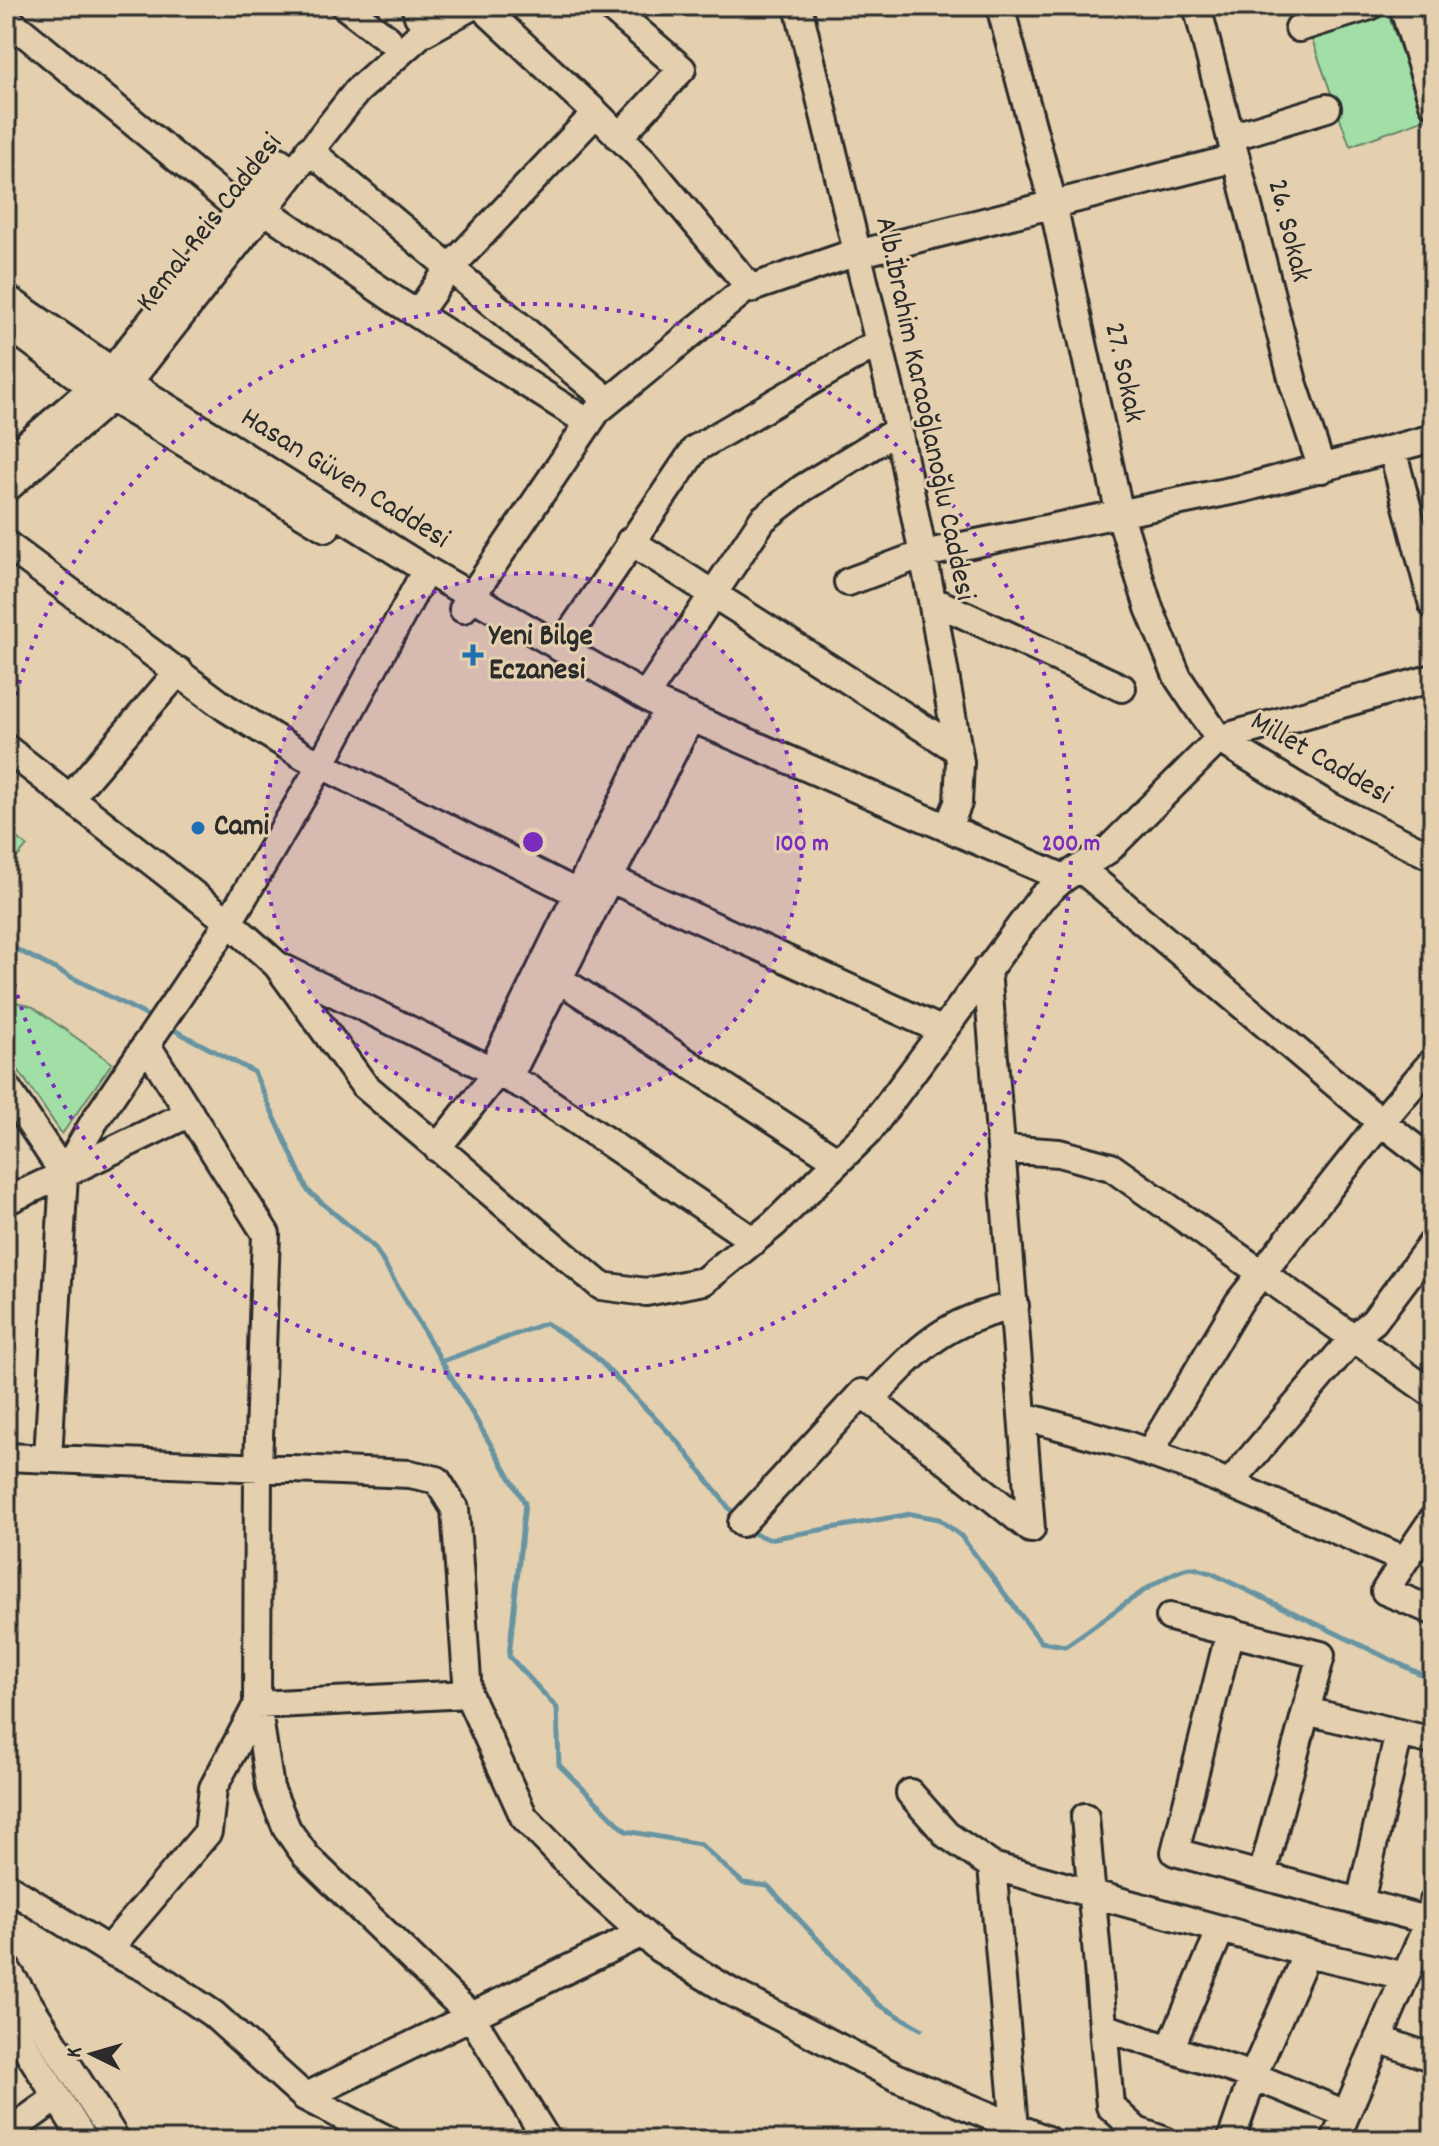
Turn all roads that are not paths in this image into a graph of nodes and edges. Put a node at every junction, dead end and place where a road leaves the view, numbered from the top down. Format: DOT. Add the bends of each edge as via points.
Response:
graph roads {
  1 [pos="345,6"];
  2 [pos="472,6"];
  3 [pos="481,6"];
  4 [pos="609,6"];
  5 [pos="798,6"];
  6 [pos="1000,6"];
  7 [pos="1197,6"];
  8 [pos="1370,6"];
  9 [pos="1403,6"];
  10 [pos="422,9"];
  11 [pos="6,18"];
  12 [pos="1299,28"];
  13 [pos="388,39"];
  14 [pos="1433,103"];
  15 [pos="1327,108"];
  16 [pos="596,113"];
  17 [pos="619,137"];
  18 [pos="1234,148"];
  19 [pos="309,150"];
  20 [pos="1053,204"];
  21 [pos="251,209"];
  22 [pos="857,253"];
  23 [pos="448,270"];
  24 [pos="751,289"];
  25 [pos="6,298"];
  26 [pos="417,314"];
  27 [pos="6,323"];
  28 [pos="879,342"];
  29 [pos="111,385"];
  30 [pos="609,401"];
  31 [pos="589,423"];
  32 [pos="898,430"];
  33 [pos="1433,438"];
  34 [pos="1392,449"];
  35 [pos="6,462"];
  36 [pos="1322,469"];
  37 [pos="6,489"];
  38 [pos="1120,515"];
  39 [pos="630,541"];
  40 [pos="6,544"];
  41 [pos="923,554"];
  42 [pos="422,577"];
  43 [pos="848,582"];
  44 [pos="712,594"];
  45 [pos="932,600"];
  46 [pos="467,602"];
  47 [pos="1433,605"];
  48 [pos="560,648"];
  49 [pos="179,671"];
  50 [pos="1433,678"];
  51 [pos="1122,688"];
  52 [pos="666,706"];
  53 [pos="1219,739"];
  54 [pos="6,748"];
  55 [pos="958,750"];
  56 [pos="321,765"];
  57 [pos="70,798"];
  58 [pos="948,827"];
  59 [pos="1433,857"];
  60 [pos="1072,873"];
  61 [pos="611,879"];
  62 [pos="577,893"];
  63 [pos="229,922"];
  64 [pos="277,965"];
  65 [pos="987,969"];
  66 [pos="559,979"];
  67 [pos="941,1030"];
  68 [pos="146,1044"];
  69 [pos="1433,1061"];
  70 [pos="499,1071"];
  71 [pos="6,1087"];
  72 [pos="190,1113"];
  73 [pos="1381,1122"];
  74 [pos="437,1148"];
  75 [pos="1002,1149"];
  76 [pos="838,1161"];
  77 [pos="1433,1162"];
  78 [pos="64,1174"];
  79 [pos="6,1201"];
  80 [pos="754,1241"];
  81 [pos="1433,1242"];
  82 [pos="1261,1274"];
  83 [pos="1015,1306"];
  84 [pos="1353,1338"];
  85 [pos="1433,1394"];
  86 [pos="870,1400"];
  87 [pos="1023,1416"];
  88 [pos="1149,1453"];
  89 [pos="6,1457"];
  90 [pos="48,1458"];
  91 [pos="258,1466"];
  92 [pos="1229,1484"];
  93 [pos="1433,1519"];
  94 [pos="742,1523"];
  95 [pos="1405,1560"];
  96 [pos="1433,1611"];
  97 [pos="1170,1617"];
  98 [pos="1230,1631"];
  99 [pos="468,1694"];
  100 [pos="257,1705"];
  101 [pos="1306,1711"];
  102 [pos="1399,1733"];
  103 [pos="1433,1741"];
  104 [pos="910,1793"];
  105 [pos="1085,1817"];
  106 [pos="992,1866"];
  107 [pos="1262,1875"];
  108 [pos="6,1886"];
  109 [pos="1092,1895"];
  110 [pos="1360,1902"];
  111 [pos="1432,1916"];
  112 [pos="1221,1929"];
  113 [pos="642,1933"];
  114 [pos="108,1950"];
  115 [pos="1307,1953"];
  116 [pos="6,1968"];
  117 [pos="1405,1976"];
  118 [pos="12,2008"];
  119 [pos="471,2016"];
  120 [pos="1106,2028"];
  121 [pos="1378,2039"];
  122 [pos="1170,2049"];
  123 [pos="1433,2058"];
  124 [pos="1253,2076"];
  125 [pos="305,2097"];
  126 [pos="56,2098"];
  127 [pos="1346,2114"];
  128 [pos="1015,2127"];
  129 [pos="6,2134"];
  130 [pos="1138,2136"];
  131 [pos="84,2140"];
  132 [pos="116,2140"];
  133 [pos="388,2140"];
  134 [pos="547,2140"];
  135 [pos="1047,2140"];
  136 [pos="1163,2140"];
  137 [pos="1231,2140"];
  138 [pos="1335,2140"];
  1 -- 13 [label="street"];
  2 -- 19 [label="street, Kemal Reis Caddesi" via="421,34 379,69"];
  3 -- 16 [label="street"];
  4 -- 17 [label="street" via="682,69"];
  5 -- 22 [label="street, Alb.İbrahim Karaoğlanoğlu Caddesi"];
  6 -- 20 [label="street, 27. Sokak"];
  7 -- 18 [label="street, 26. Sokak"];
  8 -- 12 [label="street"];
  9 -- 14 [label="street"];
  10 -- 13 [label="street, Kemal Reis Caddesi"];
  11 -- 21 [label="street"];
  13 -- 21 [label="street, Kemal Reis Caddesi"];
  15 -- 18 [label="street"];
  16 -- 17 [label="street"];
  16 -- 23 [label="street"];
  17 -- 24 [label="street"];
  18 -- 20 [label="street"];
  18 -- 36 [label="street, 26. Sokak" via="1293,382"];
  19 -- 21 [label="street, Kemal Reis Caddesi"];
  19 -- 23 [label="street"];
  20 -- 22 [label="street"];
  20 -- 38 [label="street, 27. Sokak"];
  21 -- 26 [label="street"];
  21 -- 29 [label="street, Kemal Reis Caddesi"];
  22 -- 24 [label="street"];
  22 -- 28 [label="street, Alb.İbrahim Karaoğlanoğlu Caddesi"];
  23 -- 26 [label="street"];
  23 -- 30 [label="street"];
  24 -- 30 [label="street"];
  25 -- 29 [label="street, Hasan Güven Caddesi"];
  26 -- 31 [label="street"];
  27 -- 29 [label="street, Hasan Güven Caddesi"];
  28 -- 32 [label="street, Alb.İbrahim Karaoğlanoğlu Caddesi"];
  28 -- 39 [label="street" via="695,449"];
  29 -- 35 [label="street, Kemal Reis Caddesi"];
  29 -- 37 [label="street, Kemal Reis Caddesi"];
  29 -- 42 [label="street, Hasan Güven Caddesi"];
  30 -- 31 [label="street"];
  31 -- 46 [label="street"];
  32 -- 41 [label="street, Alb.İbrahim Karaoğlanoğlu Caddesi"];
  32 -- 44 [label="street" via="763,519"];
  33 -- 34 [label="street"];
  34 -- 36 [label="street"];
  34 -- 47 [label="street"];
  36 -- 38 [label="street"];
  38 -- 41 [label="street"];
  38 -- 53 [label="street, 27. Sokak" via="1178,678"];
  39 -- 44 [label="street"];
  39 -- 48 [label="street"];
  40 -- 49 [label="street"];
  41 -- 43 [label="street"];
  41 -- 45 [label="street, Alb.İbrahim Karaoğlanoğlu Caddesi"];
  42 -- 46 [label="street, Hasan Güven Caddesi"];
  42 -- 56 [label="street"];
  44 -- 52 [label="street"];
  44 -- 55 [label="street"];
  45 -- 51 [label="street"];
  45 -- 55 [label="street, Alb.İbrahim Karaoğlanoğlu Caddesi"];
  46 -- 48 [label="street, Hasan Güven Caddesi"];
  46 -- 52 [label="street, Hasan Güven Caddesi" via="626,698"];
  48 -- 52 [label="street, Hasan Güven Caddesi"];
  49 -- 56 [label="street" via="226,708"];
  49 -- 57 [label="street"];
  50 -- 53 [label="street"];
  52 -- 58 [label="street, Hasan Güven Caddesi"];
  52 -- 61 [label="street"];
  52 -- 62 [label="street"];
  53 -- 59 [label="street, Millet Caddesi" via="1329,806"];
  53 -- 60 [label="street" via="1108,850"];
  54 -- 57 [label="street"];
  55 -- 58 [label="street, Alb.İbrahim Karaoğlanoğlu Caddesi" via="958,803"];
  56 -- 62 [label="street"];
  56 -- 63 [label="street"];
  57 -- 63 [label="street"];
  58 -- 60 [label="street, Hasan Güven Caddesi"];
  60 -- 65 [label="street" via="1041,898"];
  60 -- 73 [label="street, Hasan Güven Caddesi"];
  61 -- 62 [label="street"];
  61 -- 66 [label="street"];
  61 -- 67 [label="street"];
  62 -- 70 [label="street" via="499,1055"];
  63 -- 64 [label="street"];
  63 -- 68 [label="street"];
  64 -- 70 [label="street"];
  64 -- 74 [label="street" via="364,1085"];
  65 -- 67 [label="street"];
  65 -- 75 [label="street"];
  66 -- 70 [label="street" via="516,1063"];
  66 -- 76 [label="street"];
  67 -- 76 [label="street" via="868,1132"];
  68 -- 72 [label="street"];
  68 -- 78 [label="street"];
  69 -- 73 [label="street"];
  70 -- 74 [label="street"];
  70 -- 80 [label="street"];
  71 -- 78 [label="street"];
  72 -- 78 [label="street"];
  72 -- 91 [label="street" via="266,1234"];
  73 -- 77 [label="street, Hasan Güven Caddesi"];
  73 -- 82 [label="street"];
  74 -- 80 [label="street" via="601,1286 646,1292 704,1281"];
  75 -- 82 [label="street" via="1059,1153 1111,1167"];
  75 -- 83 [label="street"];
  76 -- 80 [label="street"];
  78 -- 79 [label="street"];
  78 -- 90 [label="street"];
  81 -- 84 [label="street" via="1374,1321"];
  82 -- 84 [label="street"];
  82 -- 88 [label="street"];
  83 -- 86 [label="street" via="956,1322 909,1358"];
  83 -- 87 [label="street"];
  84 -- 85 [label="street"];
  84 -- 92 [label="street"];
  86 -- 87 [label="street" via="1031,1529"];
  86 -- 94 [label="street" via="862,1393"];
  87 -- 88 [label="street"];
  88 -- 92 [label="street"];
  89 -- 90 [label="street"];
  90 -- 91 [label="street"];
  91 -- 99 [label="street" via="437,1480 455,1509"];
  91 -- 100 [label="street"];
  92 -- 95 [label="street"];
  93 -- 95 [label="street"];
  95 -- 96 [label="street" via="1385,1591"];
  97 -- 98 [label="street"];
  98 -- 101 [label="street" via="1321,1655"];
  98 -- 107 [label="street" via="1175,1852"];
  99 -- 100 [label="street"];
  99 -- 113 [label="street" via="524,1817"];
  100 -- 114 [label="street" via="213,1788 208,1832"];
  100 -- 119 [label="street" via="270,1788 287,1829 306,1856"];
  101 -- 102 [label="street"];
  101 -- 107 [label="street"];
  102 -- 103 [label="street"];
  102 -- 110 [label="street"];
  104 -- 106 [label="street" via="947,1835"];
  105 -- 109 [label="street"];
  106 -- 109 [label="street"];
  106 -- 128 [label="street"];
  107 -- 110 [label="street"];
  108 -- 114 [label="street"];
  109 -- 112 [label="street"];
  109 -- 120 [label="street"];
  110 -- 111 [label="street"];
  111 -- 117 [label="street"];
  112 -- 115 [label="street"];
  112 -- 122 [label="street"];
  113 -- 119 [label="street"];
  113 -- 128 [label="street" via="731,1992 896,2077"];
  114 -- 125 [label="street" via="213,2014"];
  115 -- 117 [label="street"];
  115 -- 124 [label="street"];
  116 -- 118 [label="street"];
  117 -- 121 [label="street"];
  118 -- 126 [label="street"];
  118 -- 132 [label="street"];
  119 -- 125 [label="street"];
  119 -- 134 [label="street"];
  120 -- 122 [label="street"];
  120 -- 130 [label="street" via="1110,2106"];
  121 -- 123 [label="street"];
  121 -- 127 [label="street"];
  122 -- 124 [label="street"];
  124 -- 127 [label="street"];
  124 -- 137 [label="street"];
  125 -- 133 [label="street"];
  126 -- 129 [label="street"];
  126 -- 131 [label="street"];
  127 -- 138 [label="street"];
  128 -- 135 [label="street"];
  130 -- 136 [label="street"];
}
